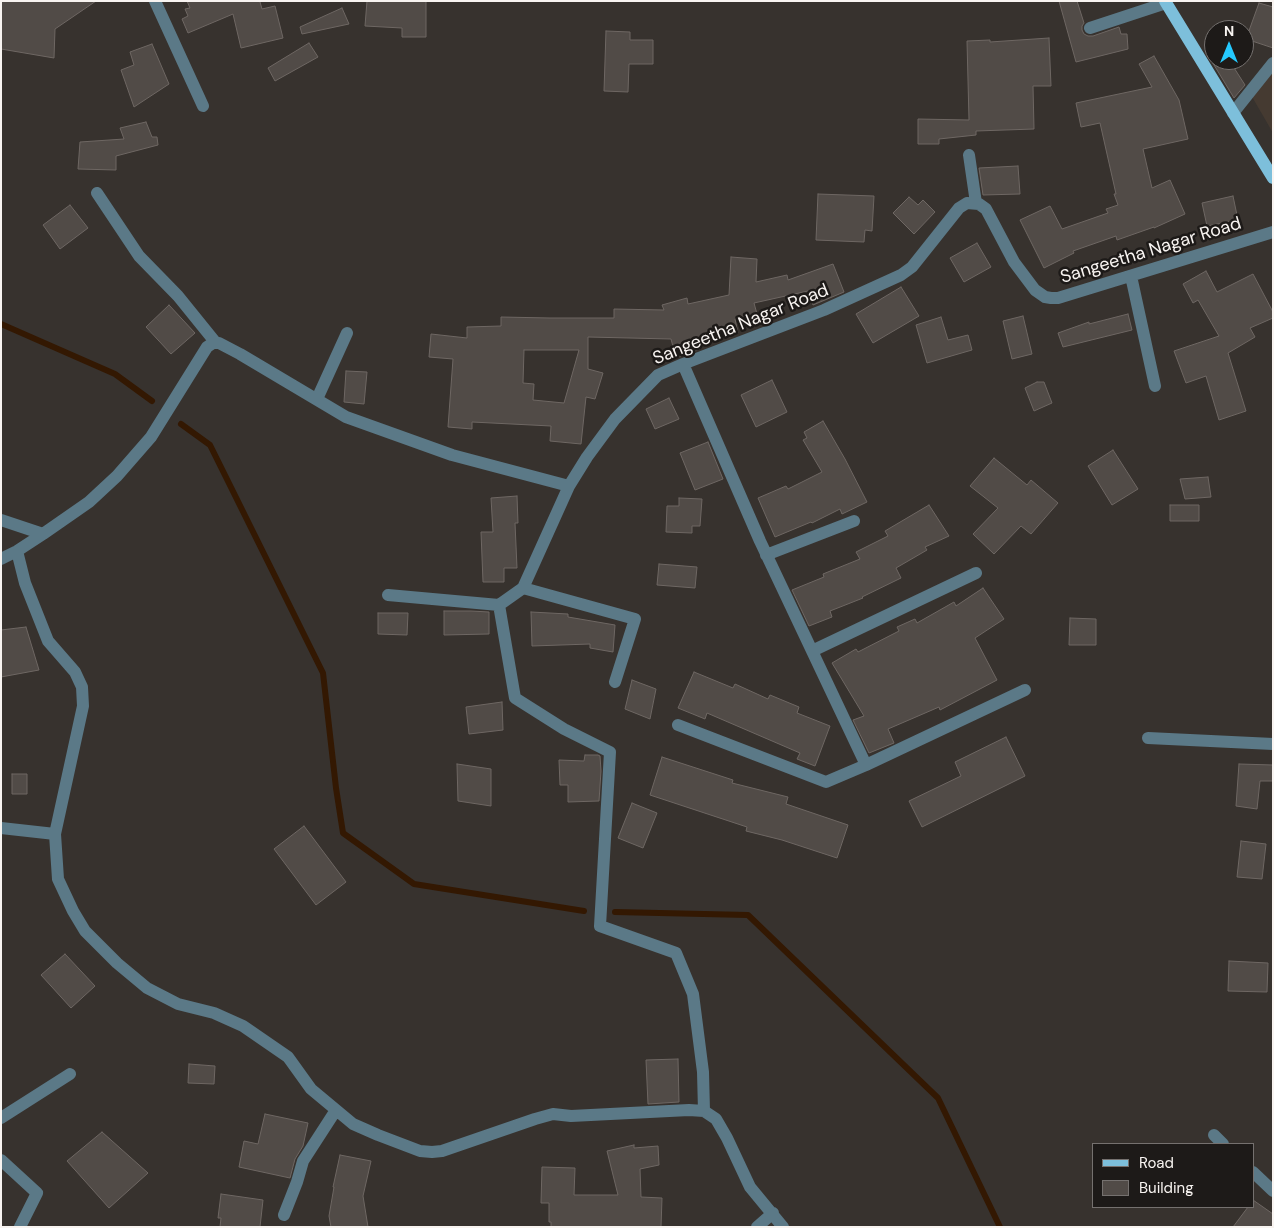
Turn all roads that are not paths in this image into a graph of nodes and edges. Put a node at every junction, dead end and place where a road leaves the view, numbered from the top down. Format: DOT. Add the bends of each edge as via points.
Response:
graph roads {
  1 [pos="155,1"];
  2 [pos="1165,2"];
  3 [pos="1090,28"];
  4 [pos="1273,63"];
  5 [pos="203,106"];
  6 [pos="1233,113"];
  7 [pos="969,155"];
  8 [pos="1273,178"];
  9 [pos="97,193"];
  10 [pos="976,204"];
  11 [pos="1273,232"];
  12 [pos="1131,276"];
  13 [pos="348,333"];
  14 [pos="216,343"];
  15 [pos="683,364"];
  16 [pos="1155,386"];
  17 [pos="317,399"];
  18 [pos="569,486"];
  19 [pos="1,520"];
  20 [pos="854,521"];
  21 [pos="43,534"];
  22 [pos="17,551"];
  23 [pos="766,555"];
  24 [pos="1,558"];
  25 [pos="976,573"];
  26 [pos="523,588"];
  27 [pos="388,595"];
  28 [pos="499,605"];
  29 [pos="812,651"];
  30 [pos="615,682"];
  31 [pos="1025,690"];
  32 [pos="678,725"];
  33 [pos="1148,738"];
  34 [pos="1273,744"];
  35 [pos="866,765"];
  36 [pos="1,828"];
  37 [pos="55,834"];
  38 [pos="70,1074"];
  39 [pos="336,1110"];
  40 [pos="704,1111"];
  41 [pos="1,1118"];
  42 [pos="1,1160"];
  43 [pos="1254,1173"];
  44 [pos="1273,1191"];
  45 [pos="773,1213"];
  46 [pos="284,1215"];
  47 [pos="20,1227"];
  48 [pos="757,1227"];
  49 [pos="783,1227"];
  1 -- 5 [label="street"];
  2 -- 3 [label="street"];
  2 -- 6 [label="main road"];
  4 -- 6 [label="street"];
  6 -- 8 [label="main road"];
  7 -- 10 [label="street"];
  9 -- 14 [label="street" via="139,256 178,296"];
  10 -- 12 [label="street, Sangeetha Nagar Road" via="986,209 1014,262 1035,290 1045,297 1058,298"];
  10 -- 15 [label="street, Sangeetha Nagar Road" via="967,203 959,208 912,267 901,275 824,310"];
  11 -- 12 [label="street, Sangeetha Nagar Road"];
  12 -- 16 [label="street"];
  13 -- 17 [label="street"];
  14 -- 17 [label="street"];
  14 -- 21 [label="street" via="208,347 151,437 117,476 89,502"];
  15 -- 18 [label="street, Sangeetha Nagar Road" via="658,375 615,418"];
  15 -- 23 [label="street"];
  17 -- 18 [label="street" via="346,417 452,455"];
  18 -- 26 [label="street, Sangeetha Nagar Road"];
  19 -- 21 [label="street"];
  20 -- 23 [label="street"];
  21 -- 22 [label="street"];
  22 -- 24 [label="street"];
  22 -- 37 [label="street" via="25,583 48,641 82,687 83,706"];
  23 -- 29 [label="street"];
  25 -- 29 [label="street"];
  26 -- 28 [label="street"];
  26 -- 30 [label="street" via="634,619"];
  27 -- 28 [label="street"];
  28 -- 40 [label="street" via="515,698 564,729 610,752 600,926 676,953 693,994"];
  29 -- 35 [label="street"];
  31 -- 35 [label="street"];
  32 -- 35 [label="street" via="826,782"];
  33 -- 34 [label="street"];
  36 -- 37 [label="street"];
  37 -- 39 [label="street" via="58,879 85,931 112,958 147,988 178,1004 214,1013 243,1026 288,1056 311,1089"];
  38 -- 41 [label="street"];
  39 -- 40 [label="street" via="353,1124 370,1132 432,1152 553,1114"];
  39 -- 46 [label="street" via="303,1161"];
  40 -- 45 [label="street" via="716,1119 750,1187"];
  42 -- 47 [label="street" via="37,1194"];
  43 -- 44 [label="street"];
  45 -- 48 [label="street"];
  45 -- 49 [label="street"];
}
